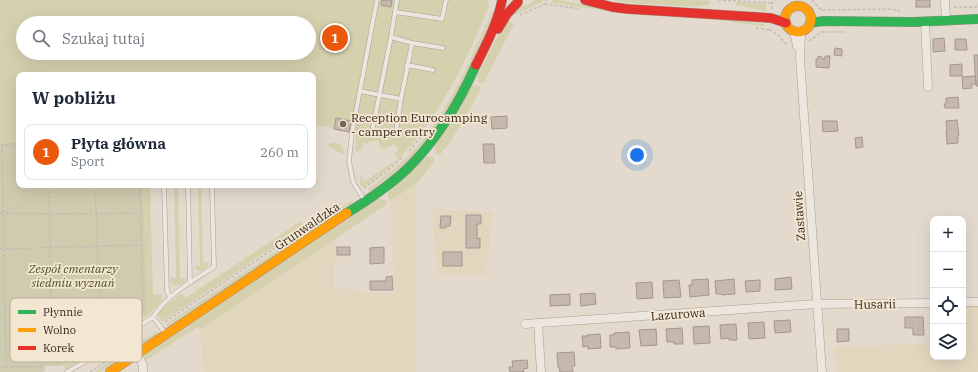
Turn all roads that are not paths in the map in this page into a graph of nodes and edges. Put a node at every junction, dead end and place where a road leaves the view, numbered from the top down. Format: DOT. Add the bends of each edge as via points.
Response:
graph roads {
  1 [pos="377,0"];
  2 [pos="397,0"];
  3 [pos="446,0"];
  4 [pos="502,0"];
  5 [pos="509,0"];
  6 [pos="585,0"];
  7 [pos="522,1"];
  8 [pos="798,3"];
  9 [pos="945,4"];
  10 [pos="395,12"];
  11 [pos="786,13"];
  12 [pos="771,18"];
  13 [pos="978,18"];
  14 [pos="810,19"];
  15 [pos="925,21"];
  16 [pos="946,21"];
  17 [pos="786,23"];
  18 [pos="797,31"];
  19 [pos="390,37"];
  20 [pos="412,43"];
  21 [pos="443,48"];
  22 [pos="479,60"];
  23 [pos="407,65"];
  24 [pos="433,70"];
  25 [pos="928,87"];
  26 [pos="360,91"];
  27 [pos="379,94"];
  28 [pos="401,99"];
  29 [pos="373,128"];
  30 [pos="396,132"];
  31 [pos="164,188"];
  32 [pos="188,188"];
  33 [pos="212,188"];
  34 [pos="366,201"];
  35 [pos="190,283"];
  36 [pos="170,297"];
  37 [pos="966,302"];
  38 [pos="978,302"];
  39 [pos="930,303"];
  40 [pos="817,304"];
  41 [pos="153,317"];
  42 [pos="538,323"];
  43 [pos="142,324"];
  44 [pos="525,324"];
  45 [pos="166,335"];
  46 [pos="142,351"];
  47 [pos="84,362"];
  48 [pos="125,362"];
  49 [pos="141,362"];
  50 [pos="67,372"];
  51 [pos="110,372"];
  52 [pos="143,372"];
  53 [pos="541,372"];
  54 [pos="822,372"];
  1 -- 26 [label="lane"];
  2 -- 10 [label="lane"];
  3 -- 10 [label="lane" via="442,19"];
  4 -- 22 [label="main road, Grunwaldzka"];
  5 -- 7 [label="main road"];
  6 -- 12 [label="main road" via="612,7 647,11"];
  7 -- 22 [label="main road, Grunwaldzka" via="507,14"];
  8 -- 11 [label="main road"];
  8 -- 14 [label="main road" via="807,9"];
  9 -- 16 [label="street"];
  10 -- 19 [label="lane"];
  11 -- 12 [label="main road"];
  11 -- 17 [label="main road"];
  12 -- 17 [label="main road"];
  13 -- 16 [label="main road"];
  14 -- 15 [label="main road"];
  14 -- 18 [label="main road" via="807,28"];
  15 -- 16 [label="main road"];
  15 -- 25 [label="street"];
  17 -- 18 [label="main road"];
  18 -- 40 [label="street, Zastawie"];
  19 -- 20 [label="lane"];
  19 -- 27 [label="lane"];
  20 -- 21 [label="lane"];
  20 -- 23 [label="lane"];
  22 -- 34 [label="main road, Grunwaldzka" via="437,135 407,169"];
  23 -- 24 [label="lane"];
  23 -- 28 [label="lane"];
  26 -- 27 [label="lane"];
  26 -- 34 [label="lane" via="349,161 353,182"];
  27 -- 28 [label="lane"];
  27 -- 29 [label="lane"];
  28 -- 30 [label="lane"];
  31 -- 36 [label="lane" via="166,291"];
  32 -- 35 [label="lane"];
  33 -- 35 [label="lane" via="214,267"];
  34 -- 45 [label="main road, Grunwaldzka"];
  35 -- 36 [label="lane"];
  36 -- 41 [label="lane"];
  37 -- 38 [label="street"];
  39 -- 40 [label="street, Husarii"];
  40 -- 42 [label="street, Lazurowa"];
  40 -- 54 [label="street, Zastawie"];
  41 -- 43 [label="lane"];
  41 -- 45 [label="lane"];
  42 -- 44 [label="street, Lazurowa"];
  42 -- 53 [label="street"];
  45 -- 46 [label="main road, Grunwaldzka"];
  47 -- 50 [label="lane"];
  48 -- 51 [label="main road, Grunwaldzka"];
  49 -- 52 [label="street"];
}
